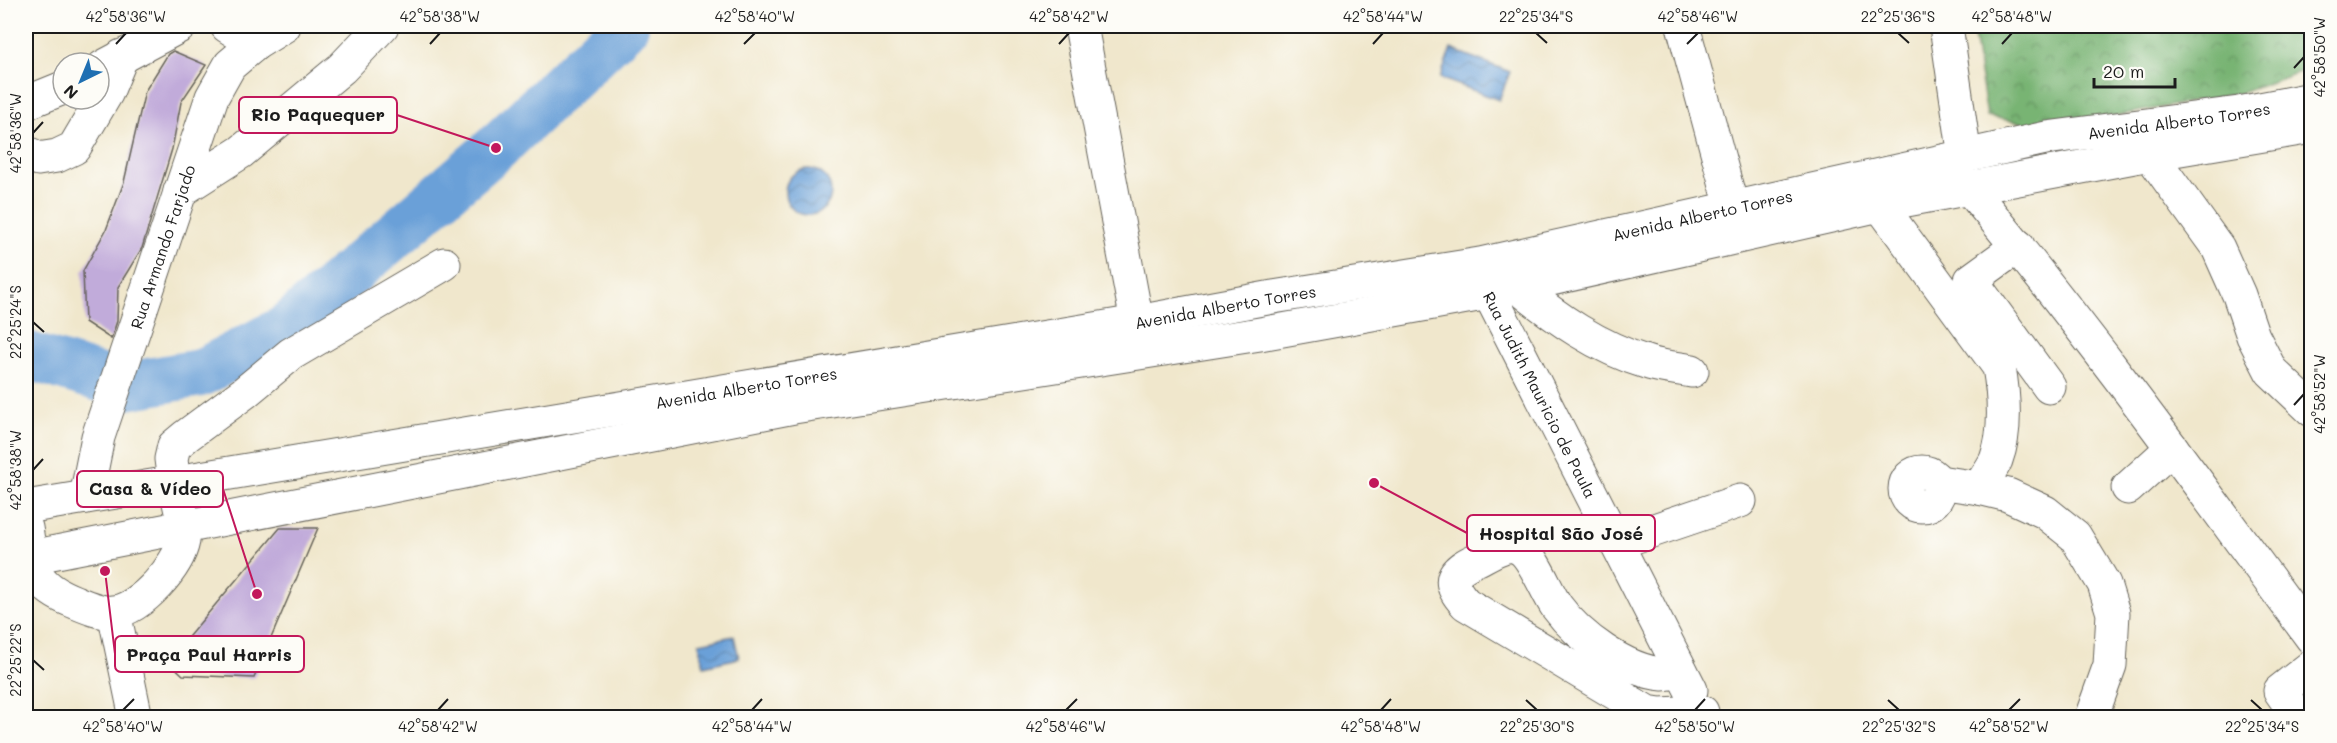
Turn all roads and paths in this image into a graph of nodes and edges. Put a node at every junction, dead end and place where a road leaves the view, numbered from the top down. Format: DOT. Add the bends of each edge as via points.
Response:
graph roads {
  1 [pos="180,26"];
  2 [pos="227,26"];
  3 [pos="284,26"];
  4 [pos="382,26"];
  5 [pos="1081,26"];
  6 [pos="1683,26"];
  7 [pos="1946,26"];
  8 [pos="255,44"];
  9 [pos="111,62"];
  10 [pos="51,93"];
  11 [pos="2312,99"];
  12 [pos="26,101"];
  13 [pos="96,111"];
  14 [pos="2312,127"];
  15 [pos="26,152"];
  16 [pos="2150,154"];
  17 [pos="1967,172"];
  18 [pos="180,191"];
  19 [pos="1880,205"];
  20 [pos="1732,207"];
  21 [pos="2018,246"];
  22 [pos="444,264"];
  23 [pos="1496,281"];
  24 [pos="1137,322"];
  25 [pos="1692,371"];
  26 [pos="2049,387"];
  27 [pos="2312,410"];
  28 [pos="2172,448"];
  29 [pos="174,482"];
  30 [pos="1939,482"];
  31 [pos="1979,488"];
  32 [pos="2127,488"];
  33 [pos="86,497"];
  34 [pos="1740,501"];
  35 [pos="26,507"];
  36 [pos="183,528"];
  37 [pos="1616,543"];
  38 [pos="27,548"];
  39 [pos="114,612"];
  40 [pos="2312,638"];
  41 [pos="2312,666"];
  42 [pos="1681,671"];
  43 [pos="1703,715"];
  44 [pos="136,717"];
  45 [pos="2091,717"];
  46 [pos="2299,717"];
  1 -- 9 [label="main road"];
  2 -- 8 [label="main road"];
  3 -- 8 [label="main road, Rua Armando Farjado"];
  4 -- 18 [label="main road" via="342,68 240,152"];
  5 -- 24 [label="main road"];
  6 -- 20 [label="main road"];
  7 -- 17 [label="main road"];
  8 -- 18 [label="main road, Rua Armando Farjado" via="230,65 212,97"];
  10 -- 12 [label="main road"];
  11 -- 17 [label="main road, Avenida Alberto Torres" via="2239,113 2046,138"];
  13 -- 15 [label="main road" via="74,148 38,159"];
  14 -- 16 [label="main road, Avenida Alberto Torres"];
  16 -- 17 [label="main road, Avenida Alberto Torres"];
  16 -- 27 [label="main road" via="2218,248 2271,370"];
  17 -- 19 [label="main road, Avenida Alberto Torres"];
  17 -- 20 [label="main road, Avenida Alberto Torres"];
  17 -- 21 [label="main road"];
  18 -- 33 [label="main road, Rua Armando Farjado" via="98,437"];
  19 -- 23 [label="main road, Avenida Alberto Torres"];
  19 -- 31 [label="main road" via="1999,368 2004,396 2002,430 1996,459"];
  20 -- 23 [label="main road, Avenida Alberto Torres"];
  21 -- 26 [label="main road" via="1971,280"];
  21 -- 28 [label="main road"];
  22 -- 29 [label="main road" via="291,354 186,436 174,446"];
  23 -- 24 [label="main road, Avenida Alberto Torres" via="1273,297"];
  23 -- 25 [label="main road" via="1617,351 1646,363"];
  23 -- 36 [label="main road, Avenida Alberto Torres" via="1260,334 794,407"];
  23 -- 37 [label="main road, Rua Judith Mauricio de Paula"];
  24 -- 29 [label="main road, Avenida Alberto Torres"];
  28 -- 32 [label="main road"];
  28 -- 40 [label="main road"];
  29 -- 33 [label="main road, Avenida Alberto Torres"];
  29 -- 36 [label="main road"];
  30 -- 31 [label="main road"];
  31 -- 45 [label="main road" via="2008,495 2045,513 2075,536 2104,584 2113,613 2110,665"];
  33 -- 35 [label="main road, Avenida Alberto Torres"];
  34 -- 37 [label="main road"];
  36 -- 38 [label="main road, Avenida Alberto Torres"];
  36 -- 39 [label="main road" via="183,542 159,582 134,605"];
  37 -- 42 [label="main road, Rua Judith Mauricio de Paula"];
  38 -- 39 [label="main road" via="39,578 60,597"];
  39 -- 44 [label="main road"];
  41 -- 46 [label="main road" via="2280,691"];
  42 -- 43 [label="main road, Rua Judith Mauricio de Paula"];
  42 -- 43 [label="main road" via="1664,674 1630,666 1592,642 1557,607 1526,553 1517,547 1509,546 1455,572 1455,592 1466,604 1647,712"];
}
